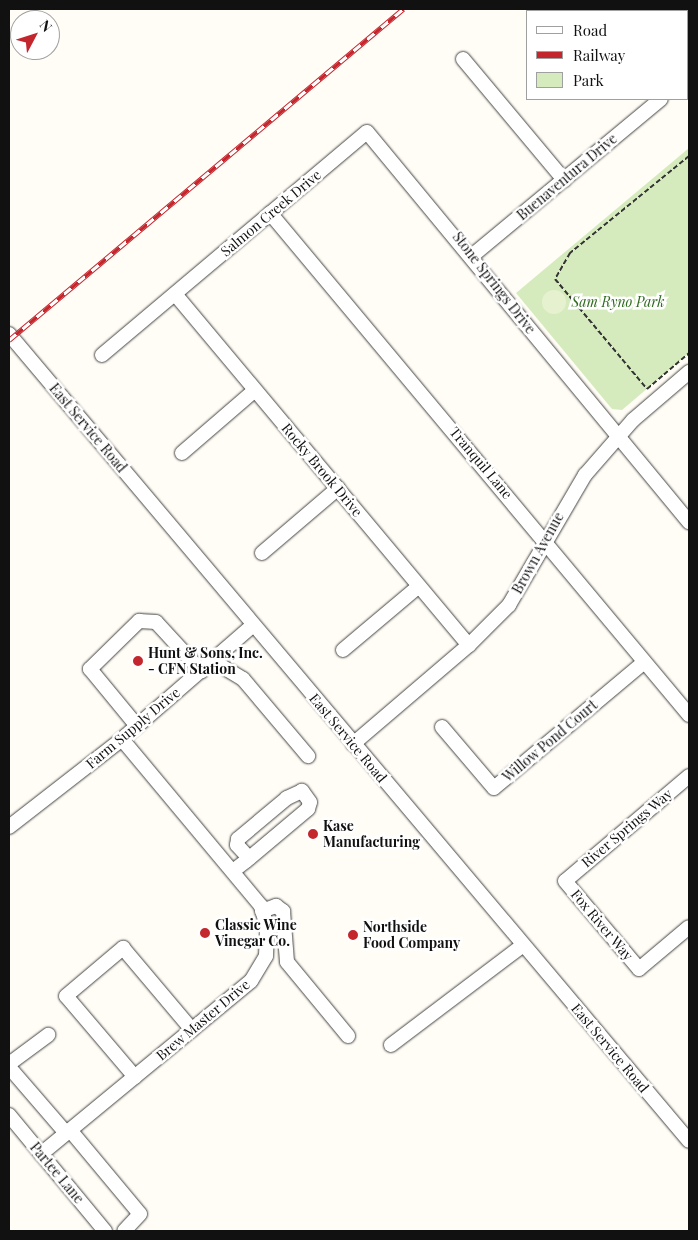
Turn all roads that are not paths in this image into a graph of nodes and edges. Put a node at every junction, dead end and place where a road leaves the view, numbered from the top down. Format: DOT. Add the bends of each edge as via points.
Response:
graph roads {
  1 [pos="463,59"];
  2 [pos="659,100"];
  3 [pos="367,132"];
  4 [pos="564,180"];
  5 [pos="270,213"];
  6 [pos="473,255"];
  7 [pos="175,294"];
  8 [pos="9,334"];
  9 [pos="102,355"];
  10 [pos="689,372"];
  11 [pos="254,390"];
  12 [pos="619,436"];
  13 [pos="182,453"];
  14 [pos="338,488"];
  15 [pos="689,522"];
  16 [pos="546,541"];
  17 [pos="262,553"];
  18 [pos="419,586"];
  19 [pos="254,625"];
  20 [pos="469,646"];
  21 [pos="343,650"];
  22 [pos="213,661"];
  23 [pos="644,662"];
  24 [pos="201,671"];
  25 [pos="689,715"];
  26 [pos="137,726"];
  27 [pos="442,727"];
  28 [pos="122,739"];
  29 [pos="353,744"];
  30 [pos="308,756"];
  31 [pos="689,776"];
  32 [pos="9,827"];
  33 [pos="249,858"];
  34 [pos="233,871"];
  35 [pos="565,881"];
  36 [pos="262,911"];
  37 [pos="689,927"];
  38 [pos="523,945"];
  39 [pos="192,1030"];
  40 [pos="48,1035"];
  41 [pos="348,1036"];
  42 [pos="391,1045"];
  43 [pos="9,1066"];
  44 [pos="135,1077"];
  45 [pos="9,1115"];
  46 [pos="68,1132"];
  47 [pos="689,1141"];
  48 [pos="41,1154"];
  49 [pos="105,1231"];
  50 [pos="124,1231"];
  1 -- 4 [label="street"];
  2 -- 4 [label="street, Buenaventura Drive"];
  3 -- 5 [label="street, Salmon Creek Drive"];
  3 -- 6 [label="street, Stone Springs Drive"];
  4 -- 6 [label="street, Buenaventura Drive"];
  5 -- 7 [label="street, Salmon Creek Drive"];
  5 -- 16 [label="street, Tranquil Lane"];
  6 -- 12 [label="street, Stone Springs Drive" via="484,274"];
  7 -- 9 [label="street, Salmon Creek Drive"];
  7 -- 11 [label="street, Rocky Brook Drive"];
  8 -- 19 [label="street, East Service Road"];
  10 -- 12 [label="street, Brown Avenue"];
  11 -- 13 [label="street"];
  11 -- 14 [label="street, Rocky Brook Drive"];
  12 -- 15 [label="street, Stone Springs Drive"];
  12 -- 16 [label="street, Brown Avenue" via="585,475"];
  14 -- 17 [label="street"];
  14 -- 18 [label="street, Rocky Brook Drive"];
  16 -- 20 [label="street, Brown Avenue" via="509,605"];
  16 -- 23 [label="street, Tranquil Lane"];
  18 -- 20 [label="street, Rocky Brook Drive"];
  18 -- 21 [label="street"];
  19 -- 22 [label="street, Farm Supply Drive"];
  19 -- 29 [label="street, East Service Road"];
  20 -- 29 [label="street, Brown Avenue"];
  22 -- 24 [label="street, Farm Supply Drive"];
  22 -- 30 [label="street" via="243,679"];
  23 -- 25 [label="street, Tranquil Lane"];
  23 -- 27 [label="street, Willow Pond Court" via="494,788"];
  24 -- 26 [label="street, Farm Supply Drive"];
  24 -- 26 [label="street" via="156,622 139,621 90,669"];
  26 -- 28 [label="street, Farm Supply Drive"];
  28 -- 32 [label="street, Farm Supply Drive"];
  28 -- 34 [label="street"];
  29 -- 38 [label="street, East Service Road"];
  31 -- 35 [label="street, River Springs Way"];
  33 -- 33 [label="street" via="308,809 310,802 302,791 287,798 238,839 237,844"];
  33 -- 34 [label="street"];
  34 -- 36 [label="street"];
  35 -- 37 [label="street, Fox River Way" via="638,969"];
  36 -- 39 [label="street, Brew Master Drive" via="266,956 258,973"];
  36 -- 41 [label="street" via="276,906 283,911 287,962"];
  38 -- 42 [label="street"];
  38 -- 47 [label="street, East Service Road"];
  39 -- 44 [label="street, Brew Master Drive"];
  39 -- 44 [label="street" via="123,948 66,996"];
  40 -- 43 [label="street"];
  43 -- 46 [label="street"];
  44 -- 46 [label="street, Brew Master Drive"];
  45 -- 48 [label="street, Partee Lane"];
  46 -- 48 [label="street, Brew Master Drive"];
  46 -- 50 [label="street" via="140,1214"];
  48 -- 49 [label="street, Partee Lane"];
}
